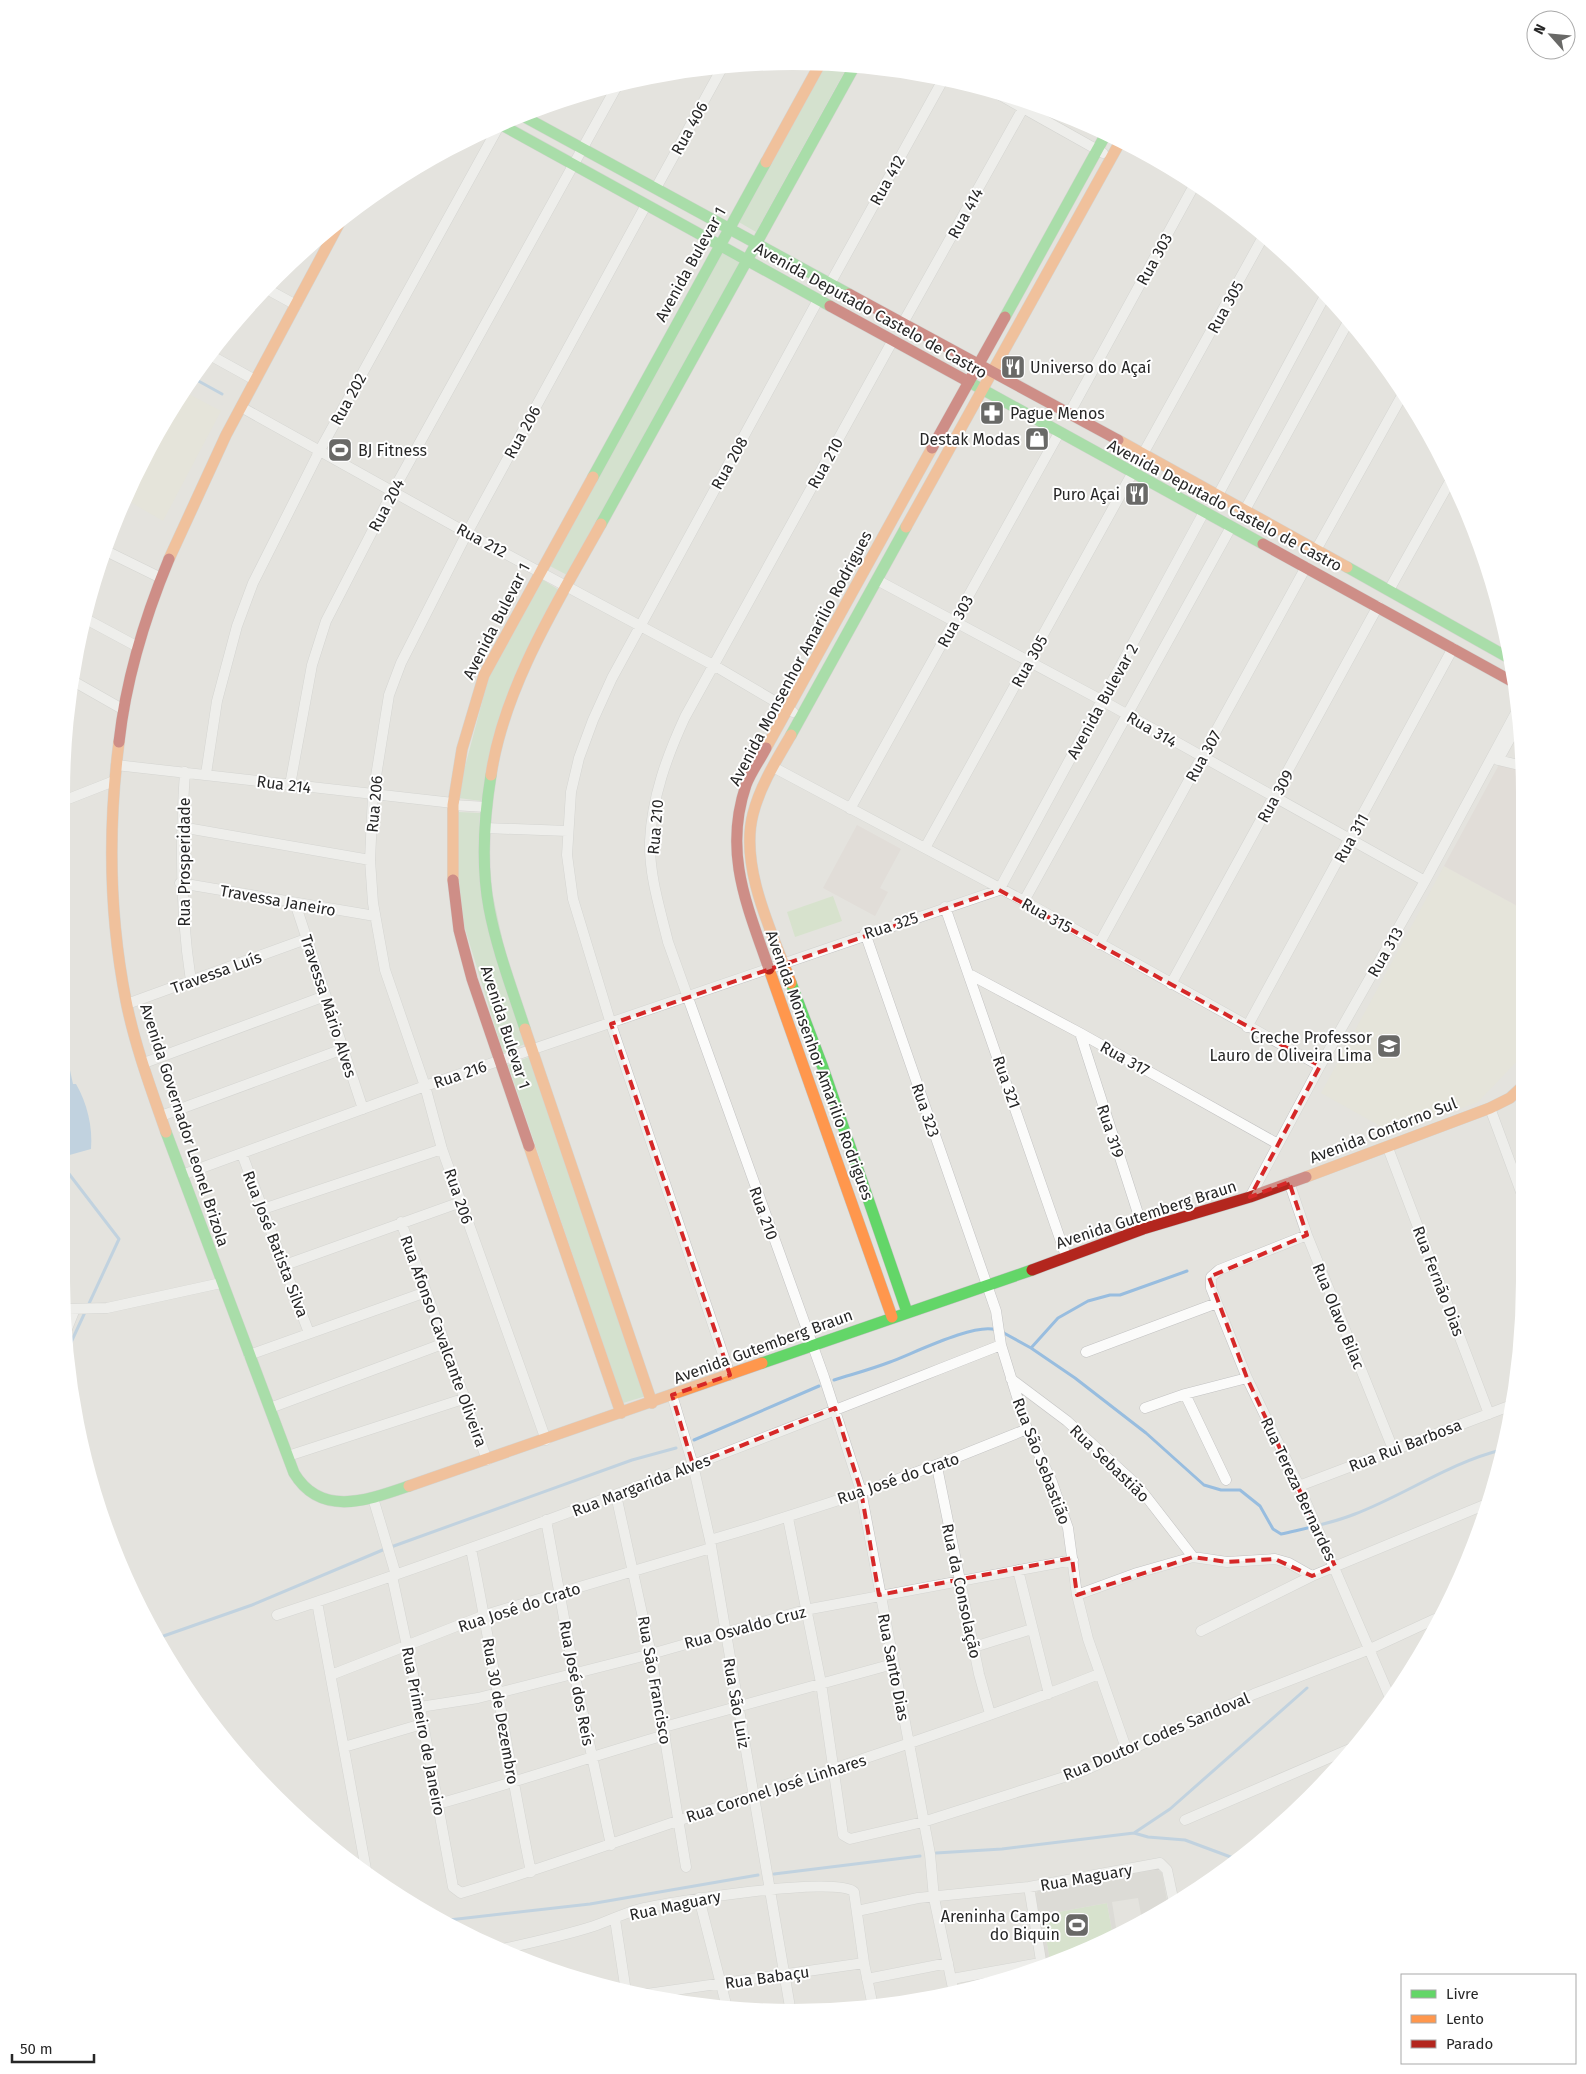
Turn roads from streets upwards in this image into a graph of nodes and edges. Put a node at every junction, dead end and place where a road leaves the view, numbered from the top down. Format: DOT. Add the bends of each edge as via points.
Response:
graph roads {
  1 [pos="816,71"];
  2 [pos="851,73"];
  3 [pos="719,74"];
  4 [pos="940,85"];
  5 [pos="612,94"];
  6 [pos="1024,108"];
  7 [pos="1037,113"];
  8 [pos="530,120"];
  9 [pos="508,129"];
  10 [pos="494,135"];
  11 [pos="1102,140"];
  12 [pos="1117,147"];
  13 [pos="582,148"];
  14 [pos="1096,149"];
  15 [pos="1111,156"];
  16 [pos="574,165"];
  17 [pos="656,188"];
  18 [pos="1192,190"];
  19 [pos="646,205"];
  20 [pos="728,228"];
  21 [pos="331,237"];
  22 [pos="1261,241"];
  23 [pos="757,244"];
  24 [pos="719,245"];
  25 [pos="747,261"];
  26 [pos="1025,278"];
  27 [pos="830,282"];
  28 [pos="1039,286"];
  29 [pos="272,292"];
  30 [pos="818,300"];
  31 [pos="1322,301"];
  32 [pos="296,305"];
  33 [pos="903,323"];
  34 [pos="1346,327"];
  35 [pos="893,340"];
  36 [pos="215,358"];
  37 [pos="977,365"];
  38 [pos="991,373"];
  39 [pos="255,380"];
  40 [pos="969,382"];
  41 [pos="982,390"];
  42 [pos="1400,400"];
  43 [pos="241,406"];
  44 [pos="1069,414"];
  45 [pos="1059,433"];
  46 [pos="320,450"];
  47 [pos="1144,456"];
  48 [pos="1133,474"];
  49 [pos="1447,486"];
  50 [pos="393,491"];
  51 [pos="1218,495"];
  52 [pos="1245,510"];
  53 [pos="1204,512"];
  54 [pos="1231,527"];
  55 [pos="467,533"];
  56 [pos="1316,550"];
  57 [pos="111,554"];
  58 [pos="1306,567"];
  59 [pos="540,570"];
  60 [pos="161,578"];
  61 [pos="877,580"];
  62 [pos="567,585"];
  63 [pos="1389,590"];
  64 [pos="1378,606"];
  65 [pos="91,622"];
  66 [pos="955,622"];
  67 [pos="640,626"];
  68 [pos="138,647"];
  69 [pos="1453,648"];
  70 [pos="1502,654"];
  71 [pos="1028,662"];
  72 [pos="715,666"];
  73 [pos="1506,678"];
  74 [pos="79,684"];
  75 [pos="1103,701"];
  76 [pos="788,709"];
  77 [pos="124,710"];
  78 [pos="1128,715"];
  79 [pos="801,717"];
  80 [pos="1512,719"];
  81 [pos="1513,733"];
  82 [pos="1202,757"];
  83 [pos="1515,764"];
  84 [pos="116,765"];
  85 [pos="773,767"];
  86 [pos="185,772"];
  87 [pos="206,774"];
  88 [pos="114,781"];
  89 [pos="290,785"];
  90 [pos="373,795"];
  91 [pos="1275,797"];
  92 [pos="70,798"];
  93 [pos="453,804"];
  94 [pos="486,807"];
  95 [pos="850,809"];
  96 [pos="181,827"];
  97 [pos="485,828"];
  98 [pos="568,831"];
  99 [pos="1350,840"];
  100 [pos="925,848"];
  101 [pos="370,860"];
  102 [pos="1425,880"];
  103 [pos="180,883"];
  104 [pos="999,890"];
  105 [pos="1024,901"];
  106 [pos="295,903"];
  107 [pos="945,907"];
  108 [pos="375,916"];
  109 [pos="866,934"];
  110 [pos="306,939"];
  111 [pos="1100,944"];
  112 [pos="783,963"];
  113 [pos="768,968"];
  114 [pos="970,975"];
  115 [pos="191,981"];
  116 [pos="1171,984"];
  117 [pos="325,996"];
  118 [pos="686,998"];
  119 [pos="127,1004"];
  120 [pos="611,1024"];
  121 [pos="1247,1027"];
  122 [pos="1080,1033"];
  123 [pos="343,1049"];
  124 [pos="532,1049"];
  125 [pos="500,1061"];
  126 [pos="144,1063"];
  127 [pos="1320,1066"];
  128 [pos="425,1086"];
  129 [pos="1516,1092"];
  130 [pos="1490,1108"];
  131 [pos="363,1109"];
  132 [pos="161,1116"];
  133 [pos="1278,1144"];
  134 [pos="1388,1148"];
  135 [pos="442,1149"];
  136 [pos="242,1154"];
  137 [pos="182,1175"];
  138 [pos="1516,1178"];
  139 [pos="1289,1182"];
  140 [pos="1250,1197"];
  141 [pos="461,1202"];
  142 [pos="263,1209"];
  143 [pos="401,1222"];
  144 [pos="1142,1229"];
  145 [pos="1307,1236"];
  146 [pos="1066,1256"];
  147 [pos="285,1265"];
  148 [pos="221,1283"];
  149 [pos="987,1287"];
  150 [pos="426,1292"];
  151 [pos="1217,1303"];
  152 [pos="71,1309"];
  153 [pos="907,1312"];
  154 [pos="892,1317"];
  155 [pos="309,1334"];
  156 [pos="445,1343"];
  157 [pos="812,1345"];
  158 [pos="1001,1345"];
  159 [pos="1086,1352"];
  160 [pos="249,1355"];
  161 [pos="730,1375"];
  162 [pos="1247,1378"];
  163 [pos="1012,1379"];
  164 [pos="1185,1394"];
  165 [pos="672,1395"];
  166 [pos="466,1398"];
  167 [pos="652,1403"];
  168 [pos="270,1408"];
  169 [pos="835,1408"];
  170 [pos="1145,1408"];
  171 [pos="1504,1408"];
  172 [pos="622,1413"];
  173 [pos="1490,1414"];
  174 [pos="1028,1429"];
  175 [pos="546,1440"];
  176 [pos="1393,1449"];
  177 [pos="288,1456"];
  178 [pos="487,1460"];
  179 [pos="693,1465"];
  180 [pos="937,1466"];
  181 [pos="294,1473"];
  182 [pos="1226,1480"];
  183 [pos="1299,1486"];
  184 [pos="861,1491"];
  185 [pos="616,1495"];
  186 [pos="373,1498"];
  187 [pos="1480,1507"];
  188 [pos="788,1518"];
  189 [pos="546,1520"];
  190 [pos="710,1544"];
  191 [pos="471,1549"];
  192 [pos="1193,1557"];
  193 [pos="1073,1560"];
  194 [pos="1335,1566"];
  195 [pos="634,1570"];
  196 [pos="1018,1570"];
  197 [pos="394,1576"];
  198 [pos="1312,1576"];
  199 [pos="961,1583"];
  200 [pos="560,1594"];
  201 [pos="880,1595"];
  202 [pos="1077,1595"];
  203 [pos="317,1602"];
  204 [pos="805,1610"];
  205 [pos="485,1615"];
  206 [pos="277,1616"];
  207 [pos="1430,1622"];
  208 [pos="1032,1628"];
  209 [pos="1201,1630"];
  210 [pos="724,1631"];
  211 [pos="408,1645"];
  212 [pos="974,1647"];
  213 [pos="1370,1649"];
  214 [pos="651,1654"];
  215 [pos="893,1664"];
  216 [pos="574,1672"];
  217 [pos="1099,1674"];
  218 [pos="330,1675"];
  219 [pos="821,1682"];
  220 [pos="1388,1692"];
  221 [pos="497,1693"];
  222 [pos="1049,1694"];
  223 [pos="420,1707"];
  224 [pos="738,1707"];
  225 [pos="990,1714"];
  226 [pos="422,1724"];
  227 [pos="665,1731"];
  228 [pos="909,1744"];
  229 [pos="344,1747"];
  230 [pos="1128,1751"];
  231 [pos="1341,1753"];
  232 [pos="592,1756"];
  233 [pos="834,1770"];
  234 [pos="513,1783"];
  235 [pos="753,1795"];
  236 [pos="438,1804"];
  237 [pos="680,1820"];
  238 [pos="1185,1820"];
  239 [pos="923,1822"];
  240 [pos="611,1845"];
  241 [pos="365,1863"];
  242 [pos="686,1867"];
  243 [pos="531,1872"];
  244 [pos="453,1887"];
  245 [pos="1029,1887"];
  246 [pos="770,1890"];
  247 [pos="1172,1896"];
  248 [pos="699,1898"];
  249 [pos="934,1898"];
  250 [pos="857,1910"];
  251 [pos="615,1919"];
  252 [pos="511,1947"];
  253 [pos="1040,1960"];
  254 [pos="864,1963"];
  255 [pos="948,1963"];
  256 [pos="1013,1969"];
  257 [pos="785,1974"];
  258 [pos="867,1978"];
  259 [pos="952,1979"];
  260 [pos="625,1983"];
  261 [pos="721,1983"];
  262 [pos="953,1985"];
  263 [pos="662,1992"];
  264 [pos="871,1999"];
  265 [pos="725,2000"];
  266 [pos="790,2004"];
  1 -- 20 [label="street, Avenida Bulevar 1"];
  2 -- 23 [label="street, Avenida Bulevar 1"];
  3 -- 17 [label="street, Rua 406"];
  4 -- 27 [label="street, Rua 412"];
  5 -- 13 [label="street, Rua 204"];
  6 -- 33 [label="street, Rua 414"];
  7 -- 14 [label="street"];
  8 -- 13 [label="street, Avenida Deputado Castelo de Castro"];
  9 -- 16 [label="street, Avenida Deputado Castelo de Castro"];
  10 -- 46 [label="street, Rua 202"];
  11 -- 14 [label="street, Avenida Monsenhor Amarilio Rodrigues"];
  12 -- 15 [label="street, Avenida Monsenhor Amarilio Rodrigues"];
  13 -- 16 [label="street, Rua 204"];
  13 -- 17 [label="street, Avenida Deputado Castelo de Castro"];
  14 -- 15 [label="street"];
  14 -- 26 [label="street, Avenida Monsenhor Amarilio Rodrigues"];
  15 -- 28 [label="street, Avenida Monsenhor Amarilio Rodrigues"];
  16 -- 19 [label="street, Avenida Deputado Castelo de Castro"];
  16 -- 50 [label="street, Rua 204"];
  17 -- 20 [label="street, Avenida Deputado Castelo de Castro"];
  18 -- 44 [label="street, Rua 303"];
  19 -- 24 [label="street, Avenida Deputado Castelo de Castro"];
  19 -- 55 [label="street, Rua 206"];
  20 -- 23 [label="street, Avenida Deputado Castelo de Castro"];
  20 -- 24 [label="street, Avenida Bulevar 1"];
  21 -- 32 [label="street, Avenida Governador Leonel Brizola"];
  22 -- 47 [label="street, Rua 305"];
  23 -- 25 [label="street, Avenida Bulevar 1"];
  23 -- 27 [label="street, Avenida Deputado Castelo de Castro"];
  24 -- 25 [label="street, Avenida Deputado Castelo de Castro"];
  24 -- 59 [label="street, Avenida Bulevar 1"];
  25 -- 30 [label="street, Avenida Deputado Castelo de Castro"];
  25 -- 62 [label="street, Avenida Bulevar 1"];
  26 -- 28 [label="street"];
  26 -- 37 [label="street, Avenida Monsenhor Amarilio Rodrigues"];
  27 -- 33 [label="street, Avenida Deputado Castelo de Castro"];
  28 -- 38 [label="street, Avenida Monsenhor Amarilio Rodrigues"];
  29 -- 32 [label="street"];
  30 -- 35 [label="street, Avenida Deputado Castelo de Castro"];
  30 -- 67 [label="street, Rua 208"];
  31 -- 51 [label="street"];
  32 -- 39 [label="street, Avenida Governador Leonel Brizola"];
  33 -- 37 [label="street, Avenida Deputado Castelo de Castro"];
  34 -- 52 [label="street"];
  35 -- 40 [label="street, Avenida Deputado Castelo de Castro"];
  35 -- 72 [label="street, Rua 210"];
  36 -- 39 [label="street"];
  37 -- 38 [label="street, Avenida Deputado Castelo de Castro"];
  37 -- 40 [label="street, Avenida Monsenhor Amarilio Rodrigues"];
  38 -- 41 [label="street, Avenida Monsenhor Amarilio Rodrigues"];
  38 -- 44 [label="street, Avenida Deputado Castelo de Castro"];
  39 -- 43 [label="street, Avenida Governador Leonel Brizola"];
  40 -- 41 [label="street, Avenida Deputado Castelo de Castro"];
  40 -- 76 [label="street, Avenida Monsenhor Amarilio Rodrigues"];
  41 -- 45 [label="street, Avenida Deputado Castelo de Castro"];
  41 -- 61 [label="street, Avenida Monsenhor Amarilio Rodrigues"];
  42 -- 56 [label="street"];
  43 -- 46 [label="street, Rua 212"];
  43 -- 60 [label="street, Avenida Governador Leonel Brizola" via="202,482"];
  44 -- 47 [label="street, Avenida Deputado Castelo de Castro"];
  45 -- 48 [label="street, Avenida Deputado Castelo de Castro"];
  45 -- 66 [label="street, Rua 303"];
  46 -- 50 [label="street, Rua 212"];
  46 -- 87 [label="street, Rua 202" via="253,583 237,626 217,701"];
  47 -- 48 [label="street, Rua 305"];
  47 -- 51 [label="street, Avenida Deputado Castelo de Castro"];
  48 -- 53 [label="street, Avenida Deputado Castelo de Castro"];
  48 -- 71 [label="street, Rua 305"];
  49 -- 63 [label="street"];
  50 -- 55 [label="street, Rua 212"];
  50 -- 89 [label="street, Rua 204" via="326,621 312,666"];
  51 -- 52 [label="street, Avenida Deputado Castelo de Castro"];
  52 -- 56 [label="street, Avenida Deputado Castelo de Castro"];
  53 -- 54 [label="street, Avenida Deputado Castelo de Castro"];
  53 -- 75 [label="street, Avenida Bulevar 2"];
  54 -- 58 [label="street, Avenida Deputado Castelo de Castro"];
  54 -- 78 [label="street, Avenida Bulevar 2"];
  55 -- 59 [label="street, Rua 212"];
  55 -- 90 [label="street, Rua 206" via="401,663 389,695"];
  56 -- 63 [label="street, Avenida Deputado Castelo de Castro"];
  57 -- 60 [label="street"];
  58 -- 64 [label="street, Avenida Deputado Castelo de Castro"];
  58 -- 82 [label="street, Rua 307"];
  59 -- 62 [label="street, Rua 212"];
  59 -- 93 [label="street, Avenida Bulevar 1" via="484,675 462,748"];
  60 -- 68 [label="street, Avenida Governador Leonel Brizola"];
  61 -- 66 [label="street, Rua 314"];
  61 -- 79 [label="street, Avenida Monsenhor Amarilio Rodrigues"];
  62 -- 67 [label="street, Rua 212"];
  62 -- 94 [label="street, Avenida Bulevar 1" via="514,690 495,747"];
  63 -- 70 [label="street, Avenida Deputado Castelo de Castro"];
  64 -- 69 [label="street, Avenida Deputado Castelo de Castro"];
  64 -- 91 [label="street, Rua 309"];
  65 -- 68 [label="street"];
  66 -- 71 [label="street, Rua 314"];
  66 -- 95 [label="street, Rua 303"];
  67 -- 72 [label="street, Rua 212"];
  67 -- 98 [label="street" via="592,720 571,792"];
  68 -- 77 [label="street, Avenida Governador Leonel Brizola"];
  69 -- 73 [label="street, Avenida Deputado Castelo de Castro"];
  69 -- 99 [label="street, Rua 311"];
  71 -- 75 [label="street, Rua 314"];
  71 -- 100 [label="street, Rua 305"];
  72 -- 76 [label="street, Rua 212"];
  72 -- 118 [label="street, Rua 210" via="672,746 658,790 650,842 657,900"];
  74 -- 77 [label="street"];
  75 -- 78 [label="street, Rua 314"];
  75 -- 104 [label="street, Avenida Bulevar 2"];
  76 -- 79 [label="street, Rua 212"];
  76 -- 113 [label="street, Avenida Monsenhor Amarilio Rodrigues" via="747,783 735,842 739,879"];
  77 -- 84 [label="street, Avenida Governador Leonel Brizola"];
  78 -- 82 [label="street, Rua 314"];
  78 -- 105 [label="street, Avenida Bulevar 2"];
  79 -- 85 [label="street, Avenida Monsenhor Amarilio Rodrigues"];
  80 -- 102 [label="street, Rua 313"];
  81 -- 83 [label="street" via="1498,760"];
  82 -- 91 [label="street, Rua 314"];
  82 -- 111 [label="street, Rua 307"];
  84 -- 86 [label="street, Rua 214"];
  84 -- 88 [label="street, Avenida Governador Leonel Brizola"];
  85 -- 95 [label="street, Rua 315"];
  85 -- 112 [label="street, Avenida Monsenhor Amarilio Rodrigues" via="753,814 750,844 763,909"];
  86 -- 87 [label="street, Rua 214"];
  86 -- 96 [label="street, Rua Prosperidade"];
  87 -- 89 [label="street, Rua 214"];
  88 -- 92 [label="street"];
  88 -- 119 [label="street, Avenida Governador Leonel Brizola" via="111,880"];
  89 -- 90 [label="street, Rua 214"];
  90 -- 93 [label="street, Rua 214"];
  90 -- 101 [label="street, Rua 206"];
  91 -- 99 [label="street, Rua 314"];
  91 -- 116 [label="street, Rua 309"];
  93 -- 94 [label="street, Rua 214"];
  93 -- 125 [label="street, Avenida Bulevar 1" via="452,873 459,930"];
  94 -- 97 [label="street, Avenida Bulevar 1"];
  95 -- 100 [label="street, Rua 315"];
  96 -- 101 [label="street"];
  96 -- 103 [label="street, Rua Prosperidade"];
  97 -- 98 [label="street"];
  97 -- 124 [label="street, Avenida Bulevar 1" via="485,862 493,925"];
  98 -- 120 [label="street" via="567,855 573,899"];
  99 -- 102 [label="street, Rua 314"];
  99 -- 121 [label="street, Rua 311"];
  100 -- 104 [label="street, Rua 315"];
  101 -- 108 [label="street, Rua 206"];
  102 -- 127 [label="street, Rua 313"];
  103 -- 106 [label="street, Travessa Janeiro"];
  103 -- 115 [label="street, Rua Prosperidade"];
  104 -- 105 [label="street, Rua 315"];
  104 -- 107 [label="street, Rua 325"];
  105 -- 111 [label="street, Rua 315"];
  106 -- 108 [label="street, Travessa Janeiro"];
  106 -- 110 [label="street, Travessa Mário Alves"];
  107 -- 109 [label="street, Rua 325"];
  107 -- 114 [label="street, Rua 321"];
  108 -- 128 [label="street, Rua 206" via="385,970"];
  109 -- 112 [label="street, Rua 325"];
  109 -- 149 [label="street, Rua 323"];
  110 -- 115 [label="street, Travessa Luís"];
  110 -- 117 [label="street, Travessa Mário Alves"];
  111 -- 116 [label="street, Rua 315"];
  112 -- 113 [label="street, Rua 325"];
  112 -- 153 [label="street, Avenida Monsenhor Amarilio Rodrigues" via="822,1065"];
  113 -- 118 [label="street, Rua 216"];
  113 -- 154 [label="street, Avenida Monsenhor Amarilio Rodrigues"];
  114 -- 122 [label="street, Rua 317"];
  114 -- 146 [label="street, Rua 321"];
  115 -- 119 [label="street, Travessa Luís"];
  116 -- 121 [label="street, Rua 315"];
  117 -- 123 [label="street, Travessa Mário Alves"];
  117 -- 126 [label="street"];
  118 -- 120 [label="street, Rua 216"];
  118 -- 157 [label="street, Rua 210"];
  119 -- 126 [label="street, Avenida Governador Leonel Brizola"];
  120 -- 124 [label="street, Rua 216"];
  120 -- 161 [label="street"];
  121 -- 127 [label="street, Rua 315"];
  122 -- 133 [label="street, Rua 317"];
  122 -- 144 [label="street, Rua 319"];
  123 -- 131 [label="street, Travessa Mário Alves"];
  123 -- 132 [label="street"];
  124 -- 125 [label="street, Rua 216"];
  124 -- 167 [label="street, Avenida Bulevar 1"];
  125 -- 128 [label="street, Rua 216"];
  125 -- 172 [label="street, Avenida Bulevar 1"];
  126 -- 132 [label="street, Avenida Governador Leonel Brizola"];
  127 -- 133 [label="street, Rua 313"];
  128 -- 131 [label="street, Rua 216"];
  128 -- 135 [label="street, Rua 206"];
  129 -- 130 [label="street, Avenida Contorno Sul"];
  130 -- 134 [label="street, Avenida Contorno Sul" via="1432,1128"];
  130 -- 138 [label="street"];
  131 -- 136 [label="street, Rua 216"];
  132 -- 137 [label="street, Avenida Governador Leonel Brizola"];
  133 -- 140 [label="street, Rua 313"];
  134 -- 139 [label="street, Avenida Contorno Sul"];
  134 -- 173 [label="street, Rua Fernão Dias"];
  135 -- 141 [label="street, Rua 206"];
  135 -- 142 [label="street"];
  136 -- 137 [label="street, Rua 216"];
  136 -- 142 [label="street, Rua José Batista Silva"];
  137 -- 148 [label="street, Avenida Governador Leonel Brizola"];
  139 -- 140 [label="street, Avenida Contorno Sul"];
  139 -- 145 [label="street, Rua Olavo Bilac"];
  140 -- 144 [label="street, Avenida Gutemberg Braun"];
  141 -- 143 [label="street"];
  141 -- 175 [label="street, Rua 206"];
  142 -- 147 [label="street, Rua José Batista Silva"];
  143 -- 147 [label="street"];
  143 -- 150 [label="street, Rua Afonso Cavalcante Oliveira"];
  144 -- 146 [label="street, Avenida Gutemberg Braun"];
  145 -- 151 [label="street, Rua Tereza Bernardes" via="1219,1270 1211,1277"];
  145 -- 176 [label="street, Rua Olavo Bilac"];
  146 -- 149 [label="street, Avenida Gutemberg Braun"];
  147 -- 155 [label="street, Rua José Batista Silva"];
  148 -- 152 [label="street" via="107,1308"];
  148 -- 160 [label="street, Avenida Governador Leonel Brizola"];
  149 -- 153 [label="street, Avenida Gutemberg Braun"];
  149 -- 158 [label="street, Rua São Sebastião" via="996,1311"];
  150 -- 155 [label="street"];
  150 -- 156 [label="street, Rua Afonso Cavalcante Oliveira"];
  151 -- 159 [label="street"];
  151 -- 162 [label="street, Rua Tereza Bernardes"];
  153 -- 154 [label="street, Avenida Gutemberg Braun"];
  154 -- 157 [label="street, Avenida Gutemberg Braun"];
  155 -- 160 [label="street"];
  156 -- 166 [label="street, Rua Afonso Cavalcante Oliveira"];
  156 -- 168 [label="street"];
  157 -- 161 [label="street, Avenida Gutemberg Braun"];
  157 -- 169 [label="street, Rua Santo Dias"];
  158 -- 163 [label="street, Rua São Sebastião"];
  158 -- 169 [label="street, Rua Margarida Alves"];
  160 -- 168 [label="street, Avenida Governador Leonel Brizola"];
  161 -- 165 [label="street, Avenida Gutemberg Braun"];
  162 -- 164 [label="street"];
  162 -- 183 [label="street, Rua Tereza Bernardes"];
  163 -- 174 [label="street, Rua São Sebastião"];
  163 -- 192 [label="street, Rua Sebastião" via="1067,1421 1138,1486"];
  164 -- 170 [label="street"];
  164 -- 182 [label="street"];
  165 -- 167 [label="street, Avenida Gutemberg Braun"];
  165 -- 179 [label="street, Rua São Luiz"];
  166 -- 177 [label="street"];
  166 -- 178 [label="street, Rua Afonso Cavalcante Oliveira"];
  167 -- 172 [label="street, Avenida Gutemberg Braun"];
  168 -- 177 [label="street, Avenida Governador Leonel Brizola"];
  169 -- 179 [label="street, Rua Margarida Alves"];
  169 -- 184 [label="street, Rua Santo Dias"];
  171 -- 173 [label="street, Rua Rui Barbosa"];
  172 -- 175 [label="street, Avenida Gutemberg Braun"];
  173 -- 176 [label="street, Rua Rui Barbosa"];
  174 -- 180 [label="street, Rua José do Crato"];
  174 -- 193 [label="street, Rua São Sebastião" via="1061,1506"];
  175 -- 178 [label="street, Avenida Gutemberg Braun"];
  176 -- 183 [label="street, Rua Rui Barbosa"];
  177 -- 181 [label="street, Avenida Governador Leonel Brizola"];
  178 -- 186 [label="street, Avenida Gutemberg Braun"];
  179 -- 185 [label="street, Rua Margarida Alves"];
  179 -- 190 [label="street, Rua São Luiz"];
  180 -- 184 [label="street, Rua José do Crato"];
  180 -- 199 [label="street, Rua da Consolação"];
  181 -- 186 [label="street, Avenida Gutemberg Braun" via="300,1484 324,1500 348,1502"];
  183 -- 194 [label="street, Rua Tereza Bernardes"];
  184 -- 188 [label="street, Rua José do Crato"];
  184 -- 201 [label="street, Rua Santo Dias"];
  185 -- 189 [label="street, Rua Margarida Alves"];
  185 -- 195 [label="street, Rua São Francisco"];
  186 -- 197 [label="street, Rua Primeiro de Janeiro"];
  187 -- 194 [label="street"];
  188 -- 190 [label="street, Rua José do Crato"];
  188 -- 204 [label="street"];
  189 -- 191 [label="street, Rua Margarida Alves"];
  189 -- 200 [label="street, Rua José dos Reís"];
  190 -- 195 [label="street, Rua José do Crato"];
  190 -- 210 [label="street, Rua São Luiz"];
  191 -- 197 [label="street, Rua Margarida Alves"];
  191 -- 205 [label="street, Rua 30 de Dezembro"];
  192 -- 198 [label="street" via="1227,1562 1275,1559"];
  192 -- 202 [label="street"];
  193 -- 196 [label="street, Rua Osvaldo Cruz"];
  193 -- 202 [label="street, Rua São Sebastião"];
  194 -- 198 [label="street"];
  194 -- 213 [label="street, Rua Tereza Bernardes"];
  195 -- 200 [label="street, Rua José do Crato"];
  195 -- 214 [label="street, Rua São Francisco"];
  196 -- 199 [label="street, Rua Osvaldo Cruz"];
  196 -- 208 [label="street"];
  197 -- 203 [label="street, Rua Margarida Alves"];
  197 -- 211 [label="street, Rua Primeiro de Janeiro"];
  198 -- 209 [label="street"];
  199 -- 201 [label="street, Rua Osvaldo Cruz"];
  199 -- 212 [label="street, Rua da Consolação"];
  200 -- 205 [label="street, Rua José do Crato"];
  200 -- 216 [label="street, Rua José dos Reís"];
  201 -- 204 [label="street, Rua Osvaldo Cruz"];
  201 -- 215 [label="street, Rua Santo Dias"];
  202 -- 217 [label="street, Rua São Sebastião"];
  203 -- 206 [label="street, Rua Margarida Alves"];
  203 -- 218 [label="street"];
  204 -- 210 [label="street, Rua Osvaldo Cruz"];
  204 -- 219 [label="street"];
  205 -- 211 [label="street, Rua José do Crato"];
  205 -- 221 [label="street, Rua 30 de Dezembro"];
  207 -- 213 [label="street, Rua Doutor Codes Sandoval"];
  208 -- 212 [label="street"];
  208 -- 222 [label="street"];
  210 -- 214 [label="street, Rua Osvaldo Cruz"];
  210 -- 224 [label="street, Rua São Luiz"];
  211 -- 218 [label="street, Rua José do Crato"];
  211 -- 223 [label="street, Rua Primeiro de Janeiro"];
  212 -- 225 [label="street, Rua da Consolação"];
  213 -- 220 [label="street, Rua Tereza Bernardes"];
  213 -- 230 [label="street, Rua Doutor Codes Sandoval" via="1254,1694"];
  214 -- 216 [label="street, Rua Osvaldo Cruz"];
  214 -- 227 [label="street, Rua São Francisco"];
  215 -- 219 [label="street"];
  215 -- 228 [label="street, Rua Santo Dias"];
  216 -- 221 [label="street, Rua Osvaldo Cruz"];
  216 -- 232 [label="street, Rua José dos Reís"];
  217 -- 222 [label="street, Rua Coronel José Linhares"];
  217 -- 230 [label="street, Rua São Sebastião"];
  218 -- 229 [label="street"];
  219 -- 224 [label="street"];
  219 -- 233 [label="street"];
  221 -- 223 [label="street, Rua Osvaldo Cruz"];
  221 -- 234 [label="street, Rua 30 de Dezembro"];
  222 -- 225 [label="street, Rua Coronel José Linhares"];
  223 -- 226 [label="street, Rua Primeiro de Janeiro"];
  224 -- 227 [label="street"];
  224 -- 235 [label="street, Rua São Luiz"];
  225 -- 228 [label="street, Rua Coronel José Linhares"];
  226 -- 229 [label="street"];
  226 -- 236 [label="street, Rua Primeiro de Janeiro"];
  227 -- 232 [label="street"];
  227 -- 237 [label="street, Rua São Francisco"];
  228 -- 233 [label="street, Rua Coronel José Linhares"];
  228 -- 239 [label="street, Rua Santo Dias"];
  229 -- 241 [label="street"];
  230 -- 239 [label="street, Rua Doutor Codes Sandoval" via="1083,1771"];
  231 -- 238 [label="street"];
  232 -- 234 [label="street"];
  232 -- 240 [label="street, Rua José dos Reís"];
  233 -- 235 [label="street, Rua Coronel José Linhares"];
  233 -- 239 [label="street, Rua Doutor Codes Sandoval" via="843,1835 850,1839"];
  234 -- 236 [label="street"];
  234 -- 243 [label="street, Rua 30 de Dezembro"];
  235 -- 237 [label="street, Rua Coronel José Linhares"];
  235 -- 246 [label="street, Rua São Luiz"];
  236 -- 244 [label="street, Rua Primeiro de Janeiro"];
  237 -- 240 [label="street, Rua Coronel José Linhares"];
  237 -- 242 [label="street, Rua São Francisco"];
  239 -- 249 [label="street, Rua Santo Dias"];
  240 -- 243 [label="street, Rua Coronel José Linhares"];
  243 -- 244 [label="street, Rua Coronel José Linhares" via="461,1893"];
  245 -- 247 [label="street, Rua Maguary" via="1160,1863 1165,1866"];
  245 -- 249 [label="street, Rua Maguary"];
  245 -- 253 [label="street"];
  246 -- 248 [label="street, Rua Maguary"];
  246 -- 250 [label="street, Rua Maguary" via="843,1886 854,1892"];
  246 -- 257 [label="street, Rua São Luiz"];
  248 -- 251 [label="street, Rua Maguary" via="640,1909"];
  248 -- 261 [label="street"];
  249 -- 250 [label="street, Rua Maguary"];
  249 -- 255 [label="street, Rua Santo Dias"];
  250 -- 254 [label="street"];
  251 -- 252 [label="street, Rua Maguary"];
  251 -- 260 [label="street"];
  254 -- 257 [label="street, Rua Babaçu"];
  254 -- 258 [label="street"];
  255 -- 258 [label="street"];
  255 -- 259 [label="street, Rua Santo Dias"];
  256 -- 259 [label="street"];
  257 -- 261 [label="street, Rua Babaçu"];
  257 -- 266 [label="street, Rua São Luiz"];
  258 -- 264 [label="street"];
  259 -- 262 [label="street, Rua Santo Dias"];
  261 -- 263 [label="street, Rua Babaçu"];
  261 -- 265 [label="street"];
}
